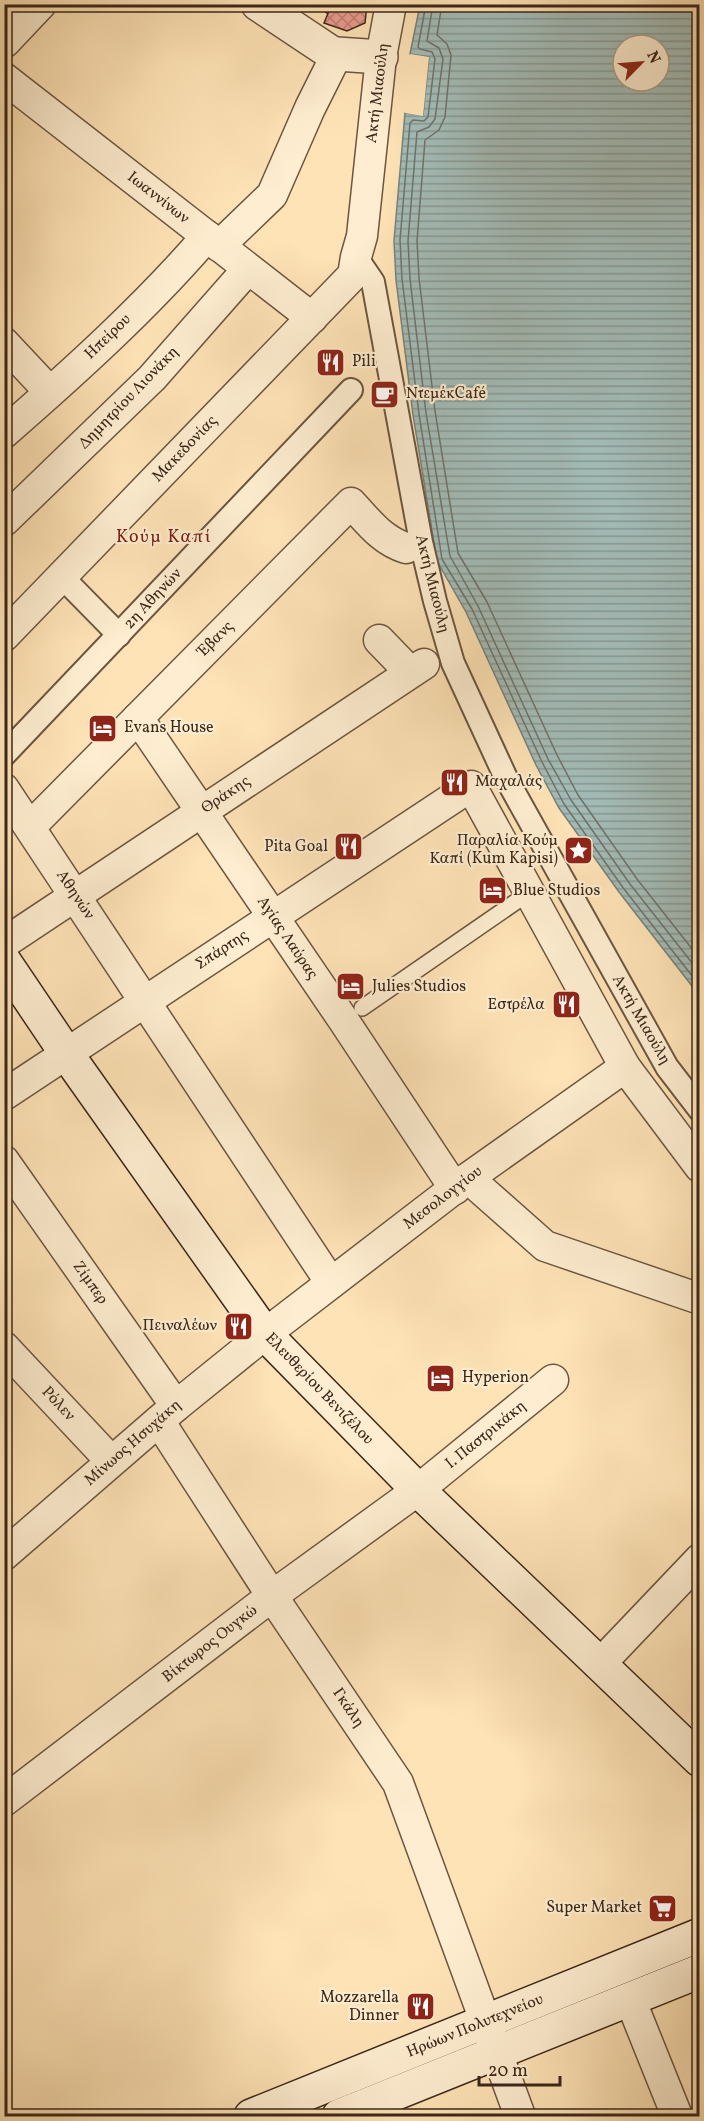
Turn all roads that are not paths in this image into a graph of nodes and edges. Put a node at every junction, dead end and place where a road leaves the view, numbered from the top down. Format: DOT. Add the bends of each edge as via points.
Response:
graph roads {
  1 [pos="39,4"];
  2 [pos="258,4"];
  3 [pos="391,4"];
  4 [pos="4,40"];
  5 [pos="337,54"];
  6 [pos="381,57"];
  7 [pos="4,78"];
  8 [pos="213,241"];
  9 [pos="356,257"];
  10 [pos="248,269"];
  11 [pos="312,318"];
  12 [pos="4,343"];
  13 [pos="351,390"];
  14 [pos="50,392"];
  15 [pos="4,433"];
  16 [pos="4,521"];
  17 [pos="406,548"];
  18 [pos="62,577"];
  19 [pos="119,635"];
  20 [pos="4,636"];
  21 [pos="380,640"];
  22 [pos="138,718"];
  23 [pos="4,755"];
  24 [pos="4,789"];
  25 [pos="202,811"];
  26 [pos="30,827"];
  27 [pos="530,892"];
  28 [pos="76,896"];
  29 [pos="273,917"];
  30 [pos="4,943"];
  31 [pos="4,961"];
  32 [pos="146,1001"];
  33 [pos="362,1008"];
  34 [pos="66,1053"];
  35 [pos="625,1067"];
  36 [pos="4,1095"];
  37 [pos="699,1110"];
  38 [pos="4,1161"];
  39 [pos="699,1167"];
  40 [pos="461,1184"];
  41 [pos="330,1283"];
  42 [pos="699,1299"];
  43 [pos="265,1334"];
  44 [pos="4,1347"];
  45 [pos="553,1380"];
  46 [pos="168,1413"];
  47 [pos="111,1461"];
  48 [pos="418,1490"];
  49 [pos="8,1542"];
  50 [pos="699,1559"];
  51 [pos="272,1596"];
  52 [pos="600,1664"];
  53 [pos="699,1760"];
  54 [pos="4,1802"];
  55 [pos="699,1935"];
  56 [pos="699,1971"];
  57 [pos="630,1999"];
  58 [pos="486,2022"];
  59 [pos="497,2053"];
  60 [pos="251,2116"];
  61 [pos="339,2116"];
  62 [pos="520,2116"];
  63 [pos="677,2116"];
  1 -- 4 [label="main road"];
  2 -- 5 [label="main road"];
  3 -- 6 [label="street, Ακτή Μιαούλη"];
  5 -- 6 [label="main road"];
  5 -- 8 [label="street, Ηπείρου" via="272,195"];
  6 -- 9 [label="street, Ακτή Μιαούλη" via="362,236"];
  7 -- 8 [label="street, Ιωαννίνων"];
  8 -- 10 [label="street, Ιωαννίνων"];
  8 -- 14 [label="street, Ηπείρου" via="180,267"];
  9 -- 11 [label="street, Μακεδονίας" via="353,275"];
  9 -- 37 [label="street, Ακτή Μιαούλη" via="373,282 421,542 453,663 506,778 667,1067"];
  10 -- 11 [label="street, Ιωαννίνων"];
  10 -- 16 [label="street, Δημητρίου Λιονάκη" via="152,378"];
  11 -- 18 [label="street, Μακεδονίας"];
  12 -- 14 [label="street"];
  13 -- 19 [label="street, 2η Αθηνών"];
  14 -- 15 [label="street, Ηπείρου"];
  17 -- 22 [label="street, Έβανς" via="378,532 351,503"];
  18 -- 19 [label="street"];
  18 -- 20 [label="street, Μακεδονίας"];
  19 -- 23 [label="street, 2η Αθηνών"];
  21 -- 25 [label="street, Θράκης" via="417,668"];
  22 -- 25 [label="street, Αγίας Λαύρας"];
  22 -- 26 [label="street, Έβανς"];
  24 -- 26 [label="street, Αθηνών"];
  25 -- 28 [label="street, Θράκης"];
  25 -- 29 [label="street, Αγίας Λαύρας"];
  26 -- 28 [label="street, Αθηνών"];
  27 -- 29 [label="street, Σπάρτης" via="471,786"];
  27 -- 33 [label="lane"];
  27 -- 35 [label="street"];
  28 -- 30 [label="street, Θράκης"];
  28 -- 32 [label="street, Αθηνών"];
  29 -- 32 [label="street, Σπάρτης"];
  29 -- 40 [label="street, Αγίας Λαύρας"];
  31 -- 34 [label="main road, Ελευθερίου Βενιζέλου"];
  32 -- 34 [label="street, Σπάρτης"];
  32 -- 41 [label="street, Αθηνών"];
  34 -- 36 [label="street, Σπάρτης"];
  34 -- 43 [label="main road, Ελευθερίου Βενιζέλου"];
  35 -- 39 [label="street"];
  35 -- 40 [label="street, Μεσολογγίου"];
  38 -- 46 [label="street, Ζίμπερ"];
  40 -- 41 [label="street, Μεσολογγίου"];
  40 -- 42 [label="street, Αγίας Λαύρας" via="545,1246"];
  41 -- 43 [label="street, Μεσολογγίου"];
  43 -- 46 [label="street, Μίνωος Ησυχάκη"];
  43 -- 48 [label="main road, Ελευθερίου Βενιζέλου"];
  44 -- 47 [label="street, Ρόλεν"];
  45 -- 48 [label="street, Ι. Παστρικάκη"];
  46 -- 47 [label="street, Μίνωος Ησυχάκη"];
  46 -- 51 [label="street, Γκάλη"];
  47 -- 49 [label="street, Μίνωος Ησυχάκη"];
  48 -- 51 [label="street, Βίκτωρος Ουγκώ"];
  48 -- 52 [label="main road, Ελευθερίου Βενιζέλου"];
  50 -- 52 [label="street"];
  51 -- 54 [label="street, Βίκτωρος Ουγκώ"];
  51 -- 58 [label="street, Γκάλη" via="398,1783"];
  52 -- 53 [label="main road, Ελευθερίου Βενιζέλου"];
  55 -- 58 [label="main road, Ηρώων Πολυτεχνείου"];
  56 -- 57 [label="main road"];
  57 -- 59 [label="main road"];
  57 -- 63 [label="street"];
  58 -- 59 [label="street, Γκάλη"];
  58 -- 60 [label="main road, Ηρώων Πολυτεχνείου"];
  59 -- 61 [label="main road"];
  59 -- 62 [label="street, Γκάλη"];
}
